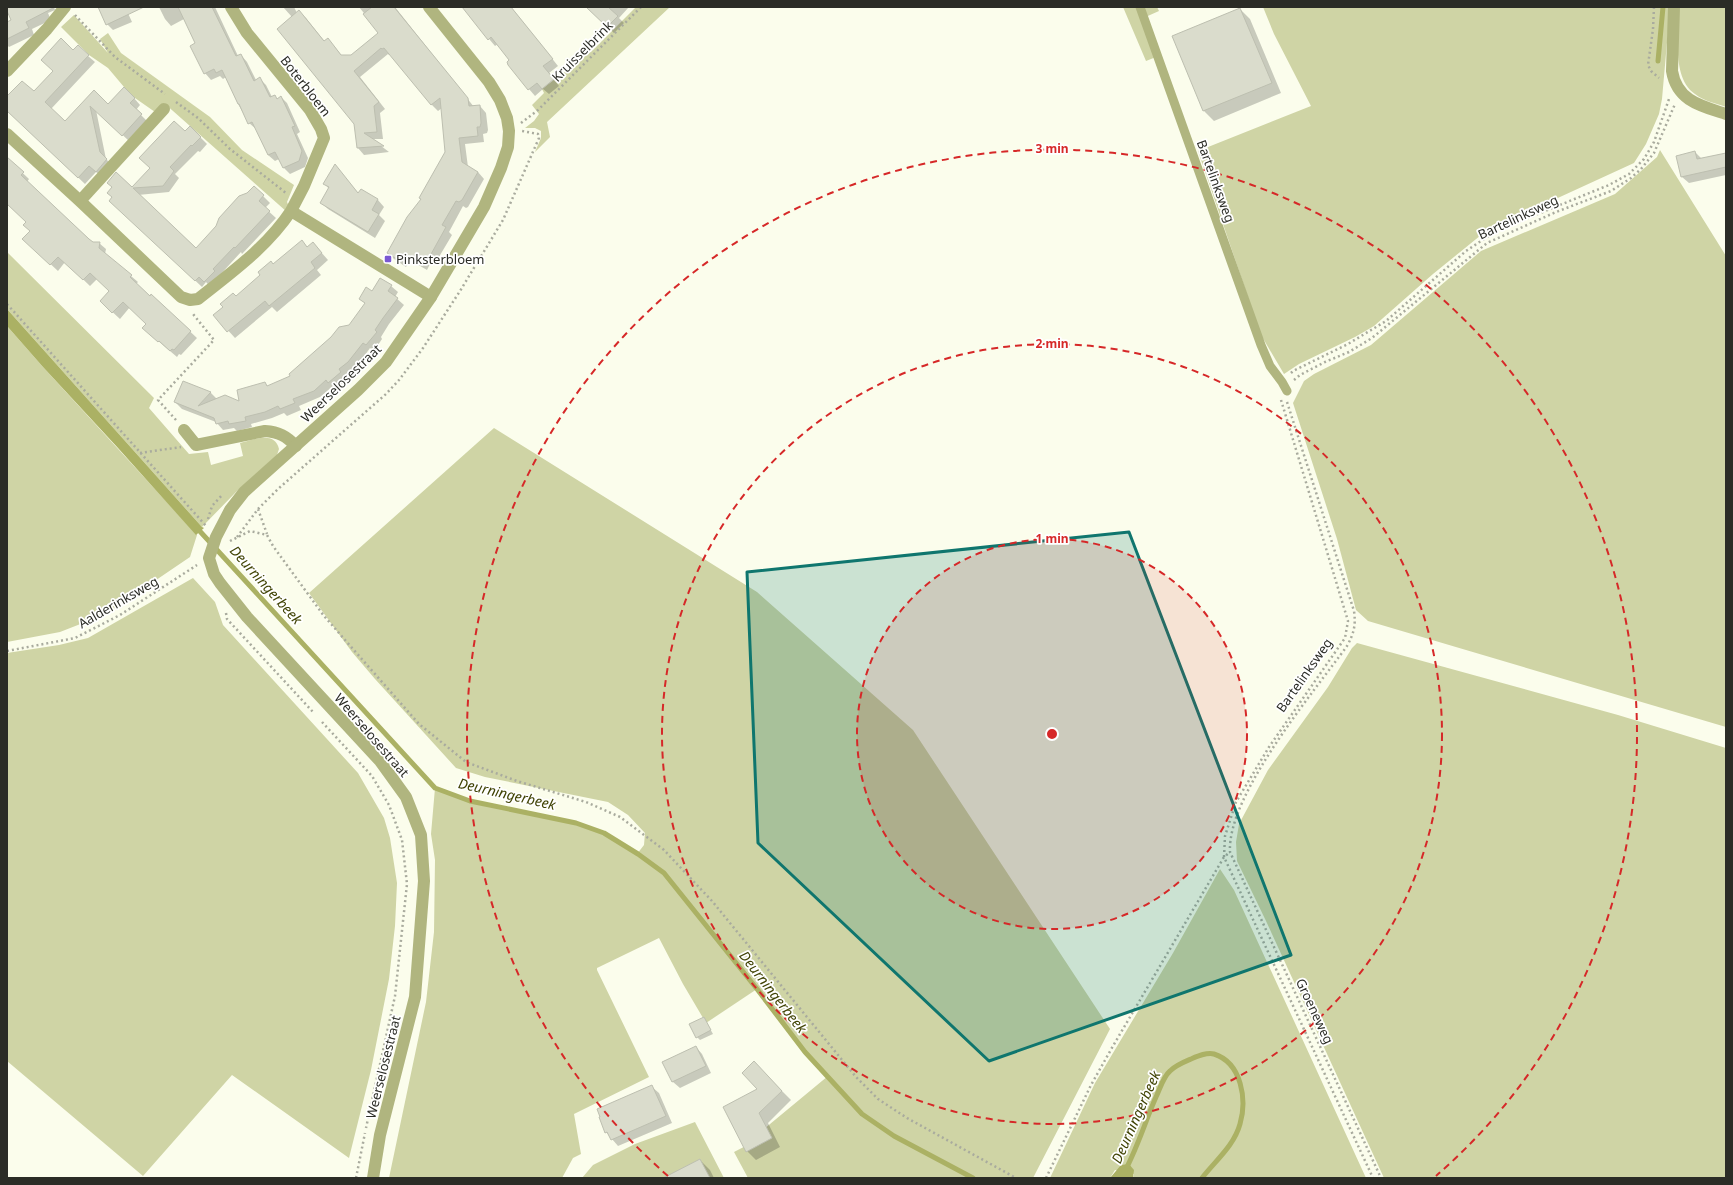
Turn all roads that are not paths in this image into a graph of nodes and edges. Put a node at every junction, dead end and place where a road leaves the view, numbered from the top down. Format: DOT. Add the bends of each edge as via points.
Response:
graph roads {
  1 [pos="231,7"];
  2 [pos="1140,7"];
  3 [pos="1674,7"];
  4 [pos="69,9"];
  5 [pos="433,9"];
  6 [pos="7,71"];
  7 [pos="164,109"];
  8 [pos="1726,114"];
  9 [pos="7,134"];
  10 [pos="80,201"];
  11 [pos="294,206"];
  12 [pos="431,298"];
  13 [pos="1287,391"];
  14 [pos="184,430"];
  15 [pos="296,446"];
  16 [pos="373,1178"];
  1 -- 11 [label="street, Boterbloem" via="247,33 310,110 324,138"];
  2 -- 13 [label="lane, Bartelinksweg" via="1261,345 1270,366"];
  3 -- 8 [label="street" via="1672,71 1677,94"];
  4 -- 6 [label="street"];
  5 -- 12 [label="street, Weerselosestraat" via="489,82 500,100 509,130 508,147 494,187"];
  7 -- 10 [label="street"];
  9 -- 10 [label="street"];
  10 -- 11 [label="street" via="181,297 190,300 198,299 248,260 279,229"];
  11 -- 12 [label="street"];
  12 -- 15 [label="street, Weerselosestraat" via="386,362"];
  14 -- 15 [label="street" via="196,445 265,431 286,436"];
  15 -- 16 [label="street, Weerselosestraat" via="244,492 222,523 210,554 214,574 247,617 380,761 406,797 421,835 424,881 415,997 380,1135"];
}
